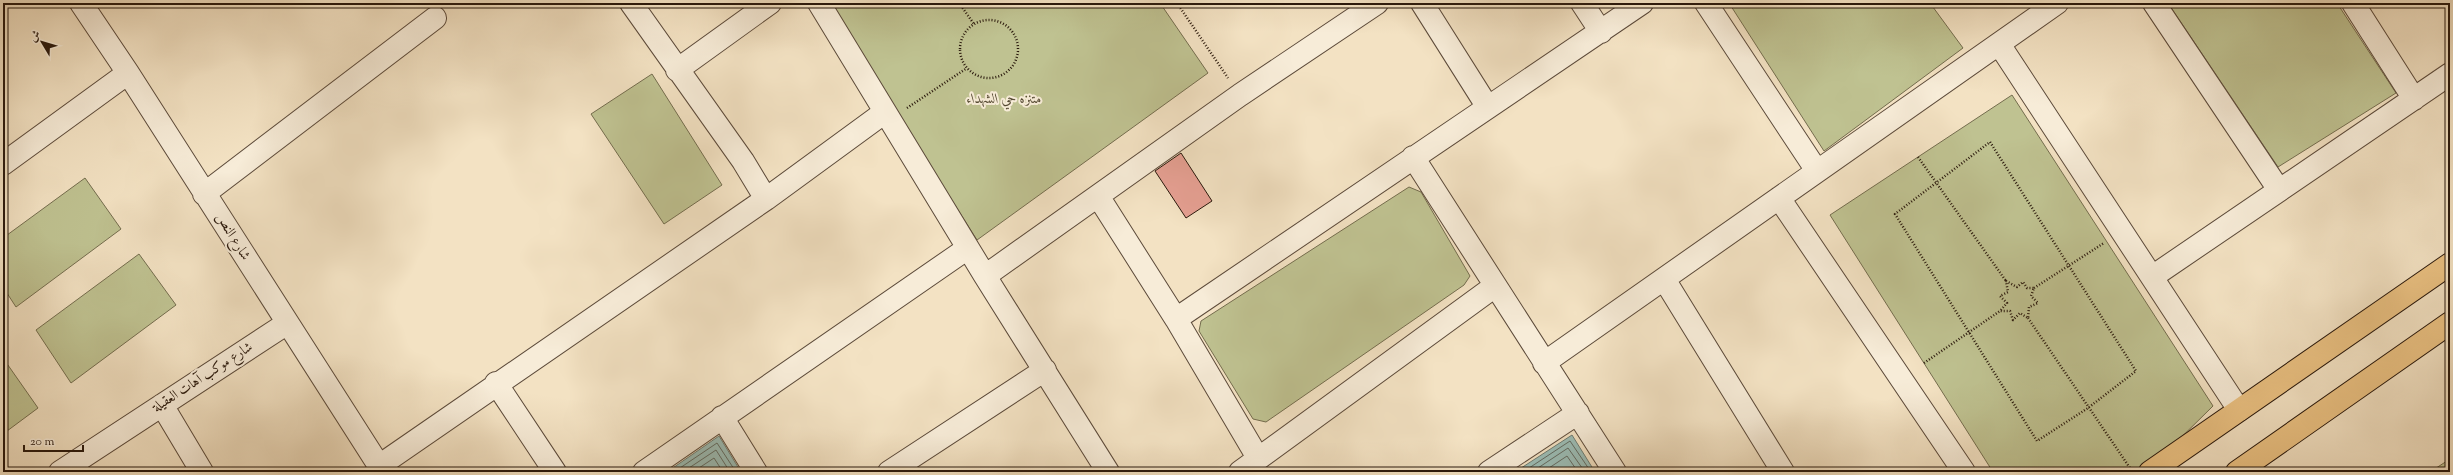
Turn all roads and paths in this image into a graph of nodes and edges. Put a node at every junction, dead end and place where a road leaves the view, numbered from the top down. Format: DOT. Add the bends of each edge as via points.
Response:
graph roads {
  1 [pos="81,3"];
  2 [pos="631,3"];
  3 [pos="770,3"];
  4 [pos="819,3"];
  5 [pos="959,3"];
  6 [pos="1177,3"];
  7 [pos="1377,3"];
  8 [pos="1422,3"];
  9 [pos="1582,3"];
  10 [pos="1642,3"];
  11 [pos="1706,3"];
  12 [pos="2057,3"];
  13 [pos="2154,3"];
  14 [pos="2353,3"];
  15 [pos="435,18"];
  16 [pos="974,24"];
  17 [pos="1600,32"];
  18 [pos="1999,44"];
  19 [pos="967,68"];
  20 [pos="677,70"];
  21 [pos="128,73"];
  22 [pos="2450,74"];
  23 [pos="1240,95"];
  24 [pos="2414,99"];
  25 [pos="1487,106"];
  26 [pos="888,116"];
  27 [pos="6,156"];
  28 [pos="1413,157"];
  29 [pos="1918,157"];
  30 [pos="1818,171"];
  31 [pos="1936,183"];
  32 [pos="2279,190"];
  33 [pos="204,194"];
  34 [pos="1098,196"];
  35 [pos="1779,198"];
  36 [pos="766,199"];
  37 [pos="2107,242"];
  38 [pos="968,248"];
  39 [pos="2450,264"];
  40 [pos="2070,266"];
  41 [pos="985,276"];
  42 [pos="2152,277"];
  43 [pos="1664,279"];
  44 [pos="2006,281"];
  45 [pos="1495,286"];
  46 [pos="2034,288"];
  47 [pos="2000,311"];
  48 [pos="2028,318"];
  49 [pos="1176,319"];
  50 [pos="2450,323"];
  51 [pos="286,324"];
  52 [pos="1970,331"];
  53 [pos="1544,363"];
  54 [pos="1924,363"];
  55 [pos="1045,370"];
  56 [pos="496,383"];
  57 [pos="162,405"];
  58 [pos="2088,408"];
  59 [pos="2239,410"];
  60 [pos="1578,413"];
  61 [pos="722,417"];
  62 [pos="1258,458"];
  63 [pos="381,469"];
  64 [pos="60,472"];
  65 [pos="202,472"];
  66 [pos="555,472"];
  67 [pos="644,472"];
  68 [pos="756,472"];
  69 [pos="890,472"];
  70 [pos="1108,472"];
  71 [pos="1240,472"];
  72 [pos="1489,472"];
  73 [pos="1615,472"];
  74 [pos="1783,472"];
  75 [pos="1964,472"];
  76 [pos="2132,472"];
  77 [pos="2150,472"];
  78 [pos="2237,472"];
  1 -- 21 [label="street, شارع النص"];
  2 -- 20 [label="street"];
  3 -- 20 [label="street"];
  4 -- 26 [label="street"];
  5 -- 16 [label="path"];
  6 -- 23 [label="path"];
  7 -- 23 [label="street"];
  8 -- 25 [label="street"];
  9 -- 17 [label="street"];
  10 -- 17 [label="street"];
  11 -- 30 [label="street"];
  12 -- 18 [label="street"];
  13 -- 32 [label="street"];
  14 -- 24 [label="street"];
  15 -- 33 [label="street"];
  16 -- 19 [label="path" via="960,42 959,51"];
  16 -- 19 [label="path" via="987,19 1005,24 1016,38 1018,56 1008,71 996,77 982,78"];
  17 -- 25 [label="street"];
  18 -- 30 [label="street"];
  18 -- 42 [label="street"];
  19 -- 26 [label="path"];
  20 -- 36 [label="street" via="743,161"];
  21 -- 27 [label="street"];
  21 -- 33 [label="street, شارع النص"];
  22 -- 24 [label="street"];
  23 -- 34 [label="street"];
  24 -- 32 [label="street"];
  25 -- 28 [label="street"];
  26 -- 36 [label="street"];
  26 -- 38 [label="street"];
  28 -- 45 [label="street"];
  28 -- 49 [label="street"];
  29 -- 31 [label="path"];
  30 -- 35 [label="street"];
  31 -- 40 [label="path" via="1990,142"];
  31 -- 44 [label="path"];
  31 -- 52 [label="path" via="1895,214"];
  32 -- 42 [label="street"];
  33 -- 51 [label="street, شارع النص"];
  34 -- 41 [label="street"];
  34 -- 49 [label="street"];
  35 -- 43 [label="street"];
  35 -- 75 [label="street"];
  36 -- 56 [label="street"];
  37 -- 40 [label="path"];
  38 -- 41 [label="street"];
  38 -- 61 [label="street"];
  39 -- 59 [label="main road"];
  40 -- 46 [label="path"];
  40 -- 58 [label="path" via="2136,371"];
  41 -- 55 [label="street"];
  42 -- 59 [label="street"];
  43 -- 53 [label="street"];
  43 -- 74 [label="street"];
  44 -- 46 [label="path" via="2017,287 2023,282 2027,288"];
  44 -- 47 [label="path" via="2008,292 2000,296 2007,303"];
  45 -- 53 [label="street"];
  45 -- 62 [label="street"];
  46 -- 48 [label="path" via="2031,296 2038,303 2029,308"];
  47 -- 48 [label="path" via="2010,311 2013,320 2020,313"];
  47 -- 52 [label="path"];
  48 -- 58 [label="path"];
  49 -- 62 [label="street"];
  50 -- 78 [label="main road"];
  51 -- 57 [label="street, شارع موكب آهات العقيلة"];
  51 -- 63 [label="street, شارع النص"];
  52 -- 54 [label="path"];
  52 -- 58 [label="path" via="2037,441"];
  53 -- 60 [label="street"];
  55 -- 69 [label="street"];
  55 -- 70 [label="street"];
  56 -- 63 [label="street"];
  56 -- 66 [label="street"];
  57 -- 64 [label="street, شارع موكب آهات العقيلة"];
  57 -- 65 [label="street"];
  58 -- 76 [label="path"];
  59 -- 77 [label="main road"];
  60 -- 72 [label="street"];
  60 -- 73 [label="street"];
  61 -- 67 [label="street"];
  61 -- 68 [label="street"];
  62 -- 71 [label="street"];
}
